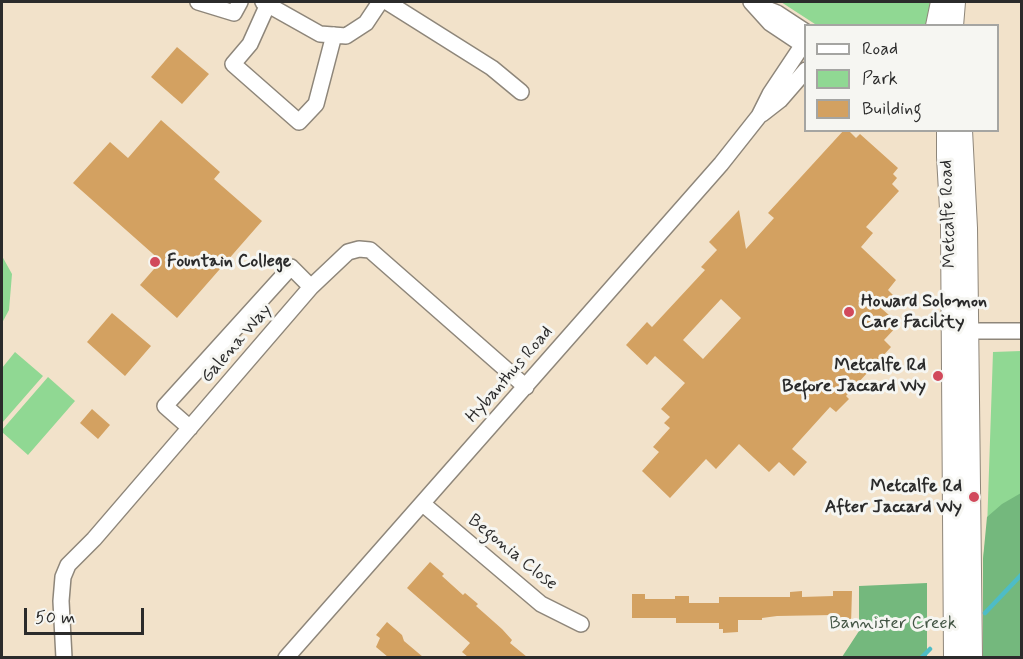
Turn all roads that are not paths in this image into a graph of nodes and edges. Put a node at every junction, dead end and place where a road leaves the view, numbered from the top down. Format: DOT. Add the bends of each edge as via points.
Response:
graph roads {
  1 [pos="198,2"];
  2 [pos="240,2"];
  3 [pos="380,2"];
  4 [pos="387,2"];
  5 [pos="941,2"];
  6 [pos="956,2"];
  7 [pos="265,3"];
  8 [pos="753,3"];
  9 [pos="936,24"];
  10 [pos="952,24"];
  11 [pos="334,35"];
  12 [pos="804,40"];
  13 [pos="804,43"];
  14 [pos="804,72"];
  15 [pos="521,92"];
  16 [pos="759,116"];
  17 [pos="947,132"];
  18 [pos="962,132"];
  19 [pos="312,287"];
  20 [pos="960,331"];
  21 [pos="1022,331"];
  22 [pos="526,387"];
  23 [pos="190,428"];
  24 [pos="423,504"];
  25 [pos="581,624"];
  26 [pos="64,657"];
  27 [pos="286,657"];
  28 [pos="954,657"];
  29 [pos="972,657"];
  1 -- 2 [label="street" via="234,12"];
  3 -- 11 [label="street" via="366,23 346,36"];
  4 -- 15 [label="street" via="492,68"];
  5 -- 9 [label="main road"];
  6 -- 10 [label="main road"];
  7 -- 11 [label="street" via="321,34"];
  7 -- 11 [label="street" via="250,44 233,63 299,122 316,104"];
  8 -- 12 [label="street" via="777,13"];
  13 -- 16 [label="street, Hybanthus Road"];
  14 -- 16 [label="street, Hybanthus Road" via="780,100"];
  16 -- 22 [label="street, Hybanthus Road"];
  17 -- 20 [label="main road, Metcalfe Road"];
  18 -- 20 [label="main road, Metcalfe Road" via="967,228"];
  19 -- 22 [label="street, Galena Way" via="348,252 370,250"];
  19 -- 23 [label="street, Galena Way"];
  19 -- 23 [label="street" via="291,267 165,406"];
  20 -- 21 [label="street"];
  20 -- 28 [label="main road, Metcalfe Road"];
  20 -- 29 [label="main road, Metcalfe Road"];
  22 -- 24 [label="street, Hybanthus Road"];
  23 -- 26 [label="street, Galena Way" via="68,565 61,601"];
  24 -- 25 [label="street, Begonia Close" via="541,604"];
  24 -- 27 [label="street, Hybanthus Road"];
}
